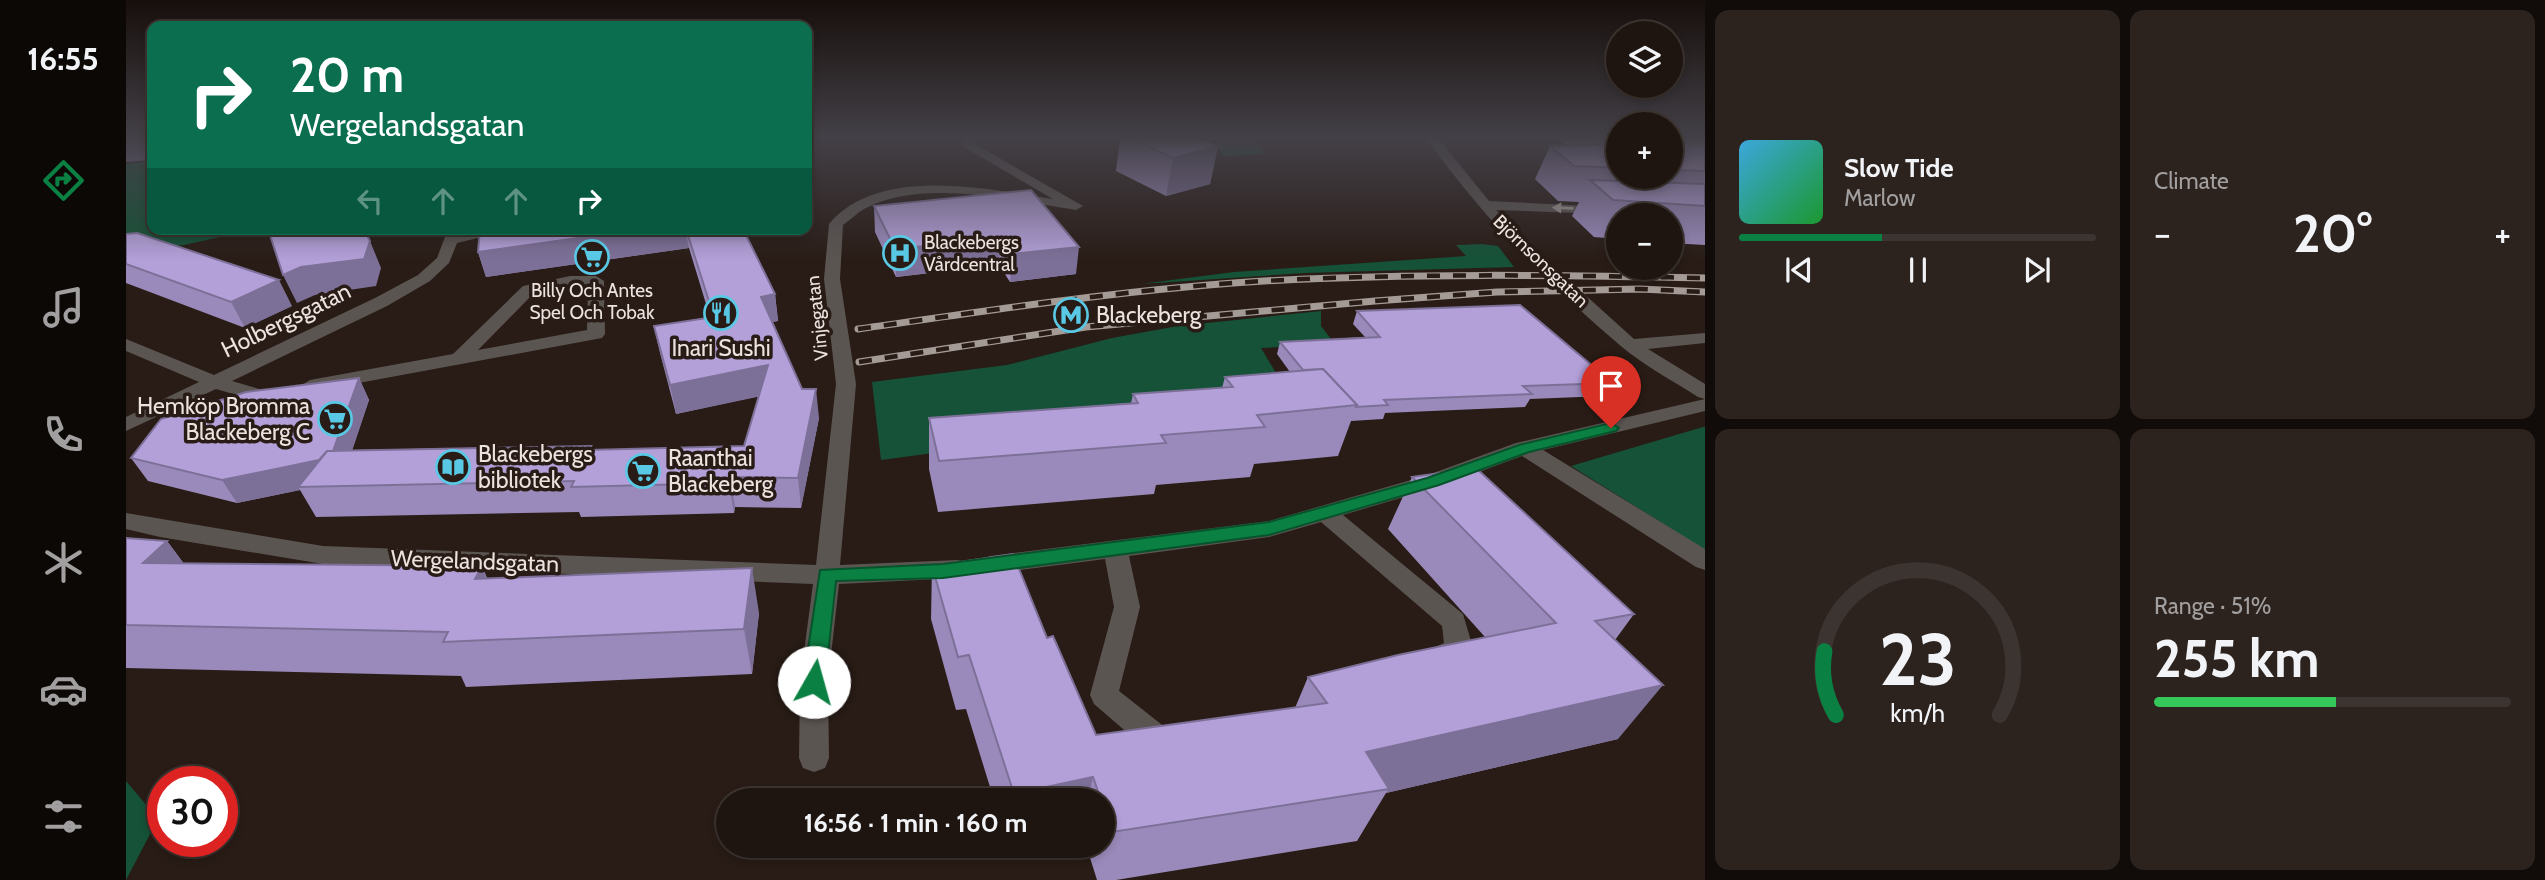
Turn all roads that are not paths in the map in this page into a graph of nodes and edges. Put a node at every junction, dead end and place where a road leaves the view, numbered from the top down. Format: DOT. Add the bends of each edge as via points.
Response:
graph roads {
  1 [pos="1029,179"];
  2 [pos="1463,179"];
  3 [pos="1483,205"];
  4 [pos="1606,209"];
  5 [pos="445,235"];
  6 [pos="1705,338"];
  7 [pos="126,344"];
  8 [pos="1630,345"];
  9 [pos="459,359"];
  10 [pos="214,382"];
  11 [pos="1705,393"];
  12 [pos="1705,405"];
  13 [pos="126,425"];
  14 [pos="1524,448"];
  15 [pos="1326,514"];
  16 [pos="126,521"];
  17 [pos="1115,549"];
  18 [pos="1705,561"];
  19 [pos="827,575"];
  20 [pos="1410,673"];
  21 [pos="1188,737"];
  22 [pos="814,758"];
  1 -- 19 [label="street, Vinjegatan" via="1076,206 932,188 872,199 849,209 836,223 832,279 846,384"];
  2 -- 3 [label="street, Björnsonsgatan"];
  4 -- 3 [label="street, one-way"];
  3 -- 8 [label="street, Björnsonsgatan"];
  5 -- 10 [label="street, Holbergsgatan" via="444,260 424,278"];
  6 -- 8 [label="street"];
  7 -- 10 [label="street"];
  8 -- 11 [label="street, Björnsonsgatan"];
  9 -- 9 [label="street" via="596,334 596,281 529,289"];
  9 -- 10 [label="street" via="258,395"];
  10 -- 13 [label="street, Holbergsgatan"];
  12 -- 14 [label="street, Wergelandsgatan"];
  14 -- 15 [label="street, Wergelandsgatan"];
  14 -- 18 [label="street"];
  15 -- 17 [label="street, Wergelandsgatan" via="1269,529"];
  15 -- 20 [label="street" via="1454,621 1460,648"];
  16 -- 19 [label="street, Wergelandsgatan" via="323,555"];
  17 -- 19 [label="street, Wergelandsgatan" via="943,571"];
  17 -- 21 [label="street" via="1127,607 1104,695 1162,743"];
  19 -- 22 [label="street" via="814,682"];
}
